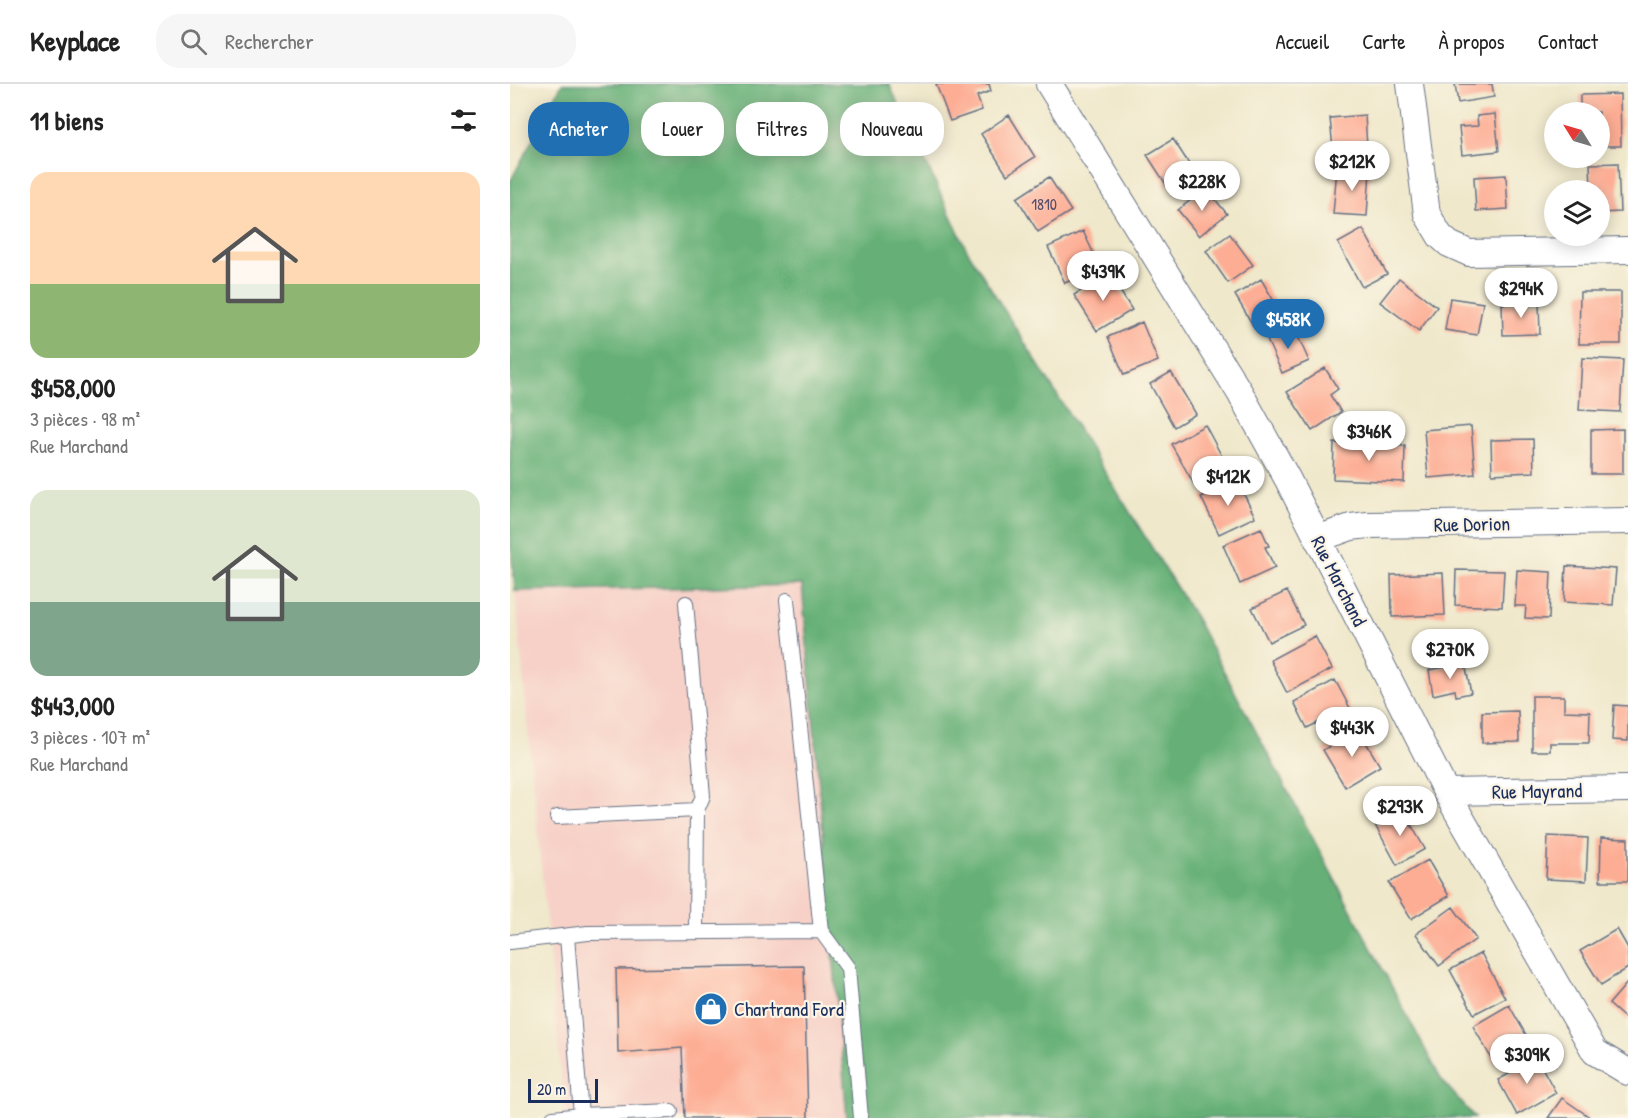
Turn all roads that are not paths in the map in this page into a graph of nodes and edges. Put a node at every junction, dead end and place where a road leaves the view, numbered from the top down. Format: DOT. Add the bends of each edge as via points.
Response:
graph roads {
  1 [pos="1049,84"];
  2 [pos="1410,84"];
  3 [pos="1628,250"];
  4 [pos="1628,521"];
  5 [pos="1317,539"];
  6 [pos="787,600"];
  7 [pos="686,603"];
  8 [pos="1628,789"];
  9 [pos="1446,792"];
  10 [pos="697,810"];
  11 [pos="557,817"];
  12 [pos="821,931"];
  13 [pos="696,932"];
  14 [pos="567,936"];
  15 [pos="510,942"];
  16 [pos="1628,1072"];
  17 [pos="671,1111"];
  18 [pos="581,1115"];
  19 [pos="596,1116"];
  20 [pos="553,1118"];
  21 [pos="861,1118"];
  1 -- 5 [label="street, Rue Marchand" via="1240,393"];
  2 -- 3 [label="street" via="1427,214 1449,244 1469,253"];
  4 -- 5 [label="street, Rue Dorion" via="1368,525"];
  5 -- 9 [label="street, Rue Marchand"];
  6 -- 12 [label="lane"];
  7 -- 10 [label="lane" via="703,796"];
  8 -- 9 [label="street, Rue Mayrand"];
  9 -- 16 [label="street, Rue Marchand" via="1595,1052"];
  10 -- 11 [label="lane"];
  10 -- 13 [label="lane"];
  12 -- 13 [label="lane"];
  12 -- 21 [label="lane" via="848,968"];
  13 -- 14 [label="lane"];
  14 -- 15 [label="lane"];
  14 -- 18 [label="lane"];
  17 -- 19 [label="lane"];
  18 -- 19 [label="lane"];
  18 -- 20 [label="lane"];
}
